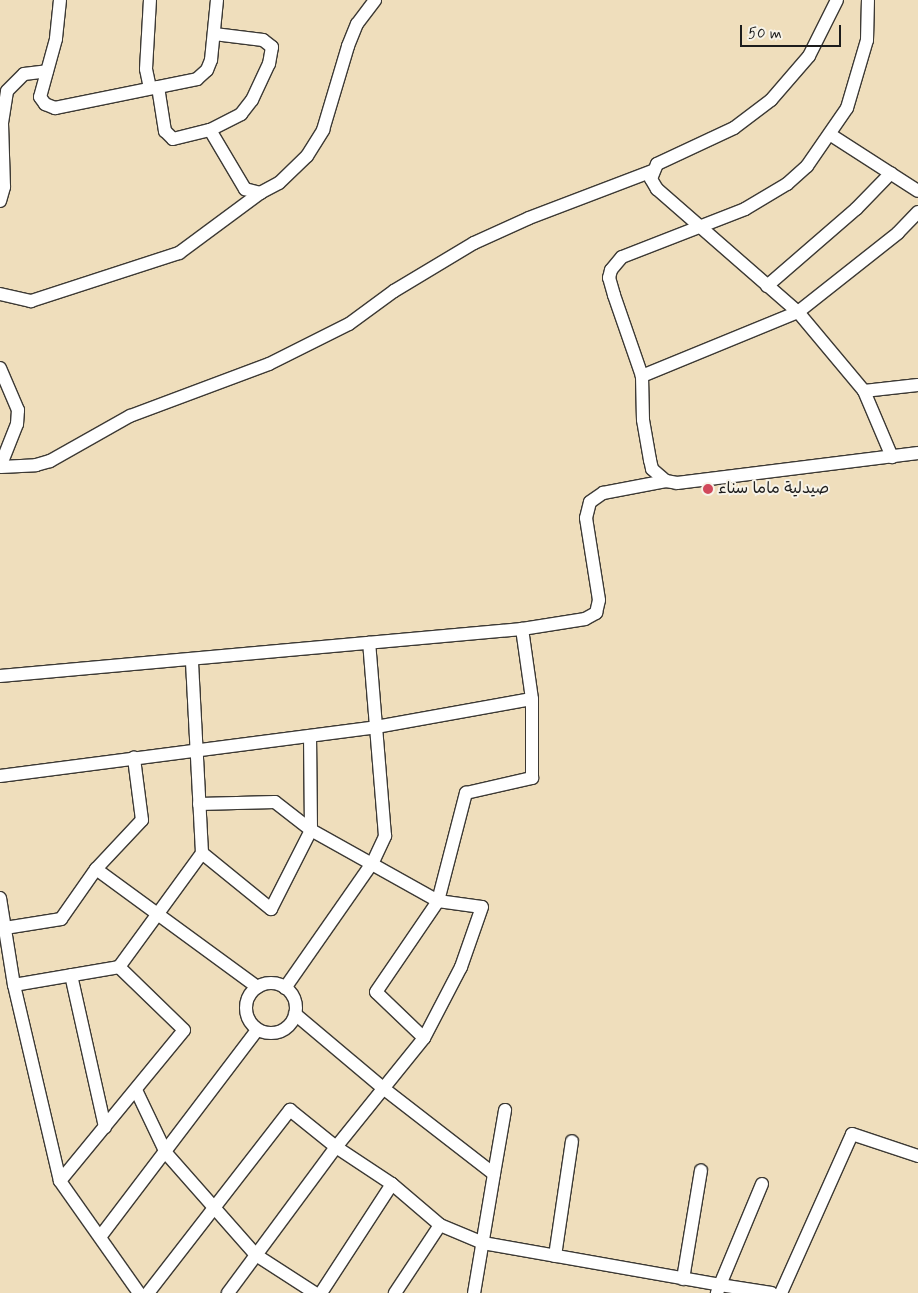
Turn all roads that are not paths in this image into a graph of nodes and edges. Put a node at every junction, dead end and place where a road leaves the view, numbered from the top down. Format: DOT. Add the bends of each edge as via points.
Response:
graph roads {
  1 [pos="60,0"];
  2 [pos="150,0"];
  3 [pos="217,0"];
  4 [pos="375,0"];
  5 [pos="837,0"];
  6 [pos="868,0"];
  7 [pos="214,34"];
  8 [pos="47,71"];
  9 [pos="154,88"];
  10 [pos="210,130"];
  11 [pos="831,135"];
  12 [pos="652,171"];
  13 [pos="891,173"];
  14 [pos="918,191"];
  15 [pos="260,193"];
  16 [pos="0,201"];
  17 [pos="918,212"];
  18 [pos="701,229"];
  19 [pos="767,286"];
  20 [pos="0,294"];
  21 [pos="798,312"];
  22 [pos="0,368"];
  23 [pos="642,376"];
  24 [pos="918,385"];
  25 [pos="864,391"];
  26 [pos="918,453"];
  27 [pos="892,457"];
  28 [pos="0,467"];
  29 [pos="666,481"];
  30 [pos="522,629"];
  31 [pos="370,643"];
  32 [pos="192,659"];
  33 [pos="0,676"];
  34 [pos="532,699"];
  35 [pos="376,727"];
  36 [pos="310,736"];
  37 [pos="197,750"];
  38 [pos="134,758"];
  39 [pos="0,776"];
  40 [pos="199,804"];
  41 [pos="311,830"];
  42 [pos="202,853"];
  43 [pos="373,862"];
  44 [pos="96,869"];
  45 [pos="0,898"];
  46 [pos="438,901"];
  47 [pos="156,916"];
  48 [pos="5,928"];
  49 [pos="119,967"];
  50 [pos="71,975"];
  51 [pos="14,985"];
  52 [pos="257,987"];
  53 [pos="285,988"];
  54 [pos="295,1014"];
  55 [pos="256,1030"];
  56 [pos="424,1038"];
  57 [pos="383,1088"];
  58 [pos="136,1090"];
  59 [pos="505,1110"];
  60 [pos="105,1127"];
  61 [pos="572,1141"];
  62 [pos="336,1148"];
  63 [pos="166,1153"];
  64 [pos="918,1156"];
  65 [pos="701,1170"];
  66 [pos="494,1174"];
  67 [pos="60,1180"];
  68 [pos="392,1184"];
  69 [pos="762,1184"];
  70 [pos="216,1209"];
  71 [pos="440,1225"];
  72 [pos="100,1237"];
  73 [pos="483,1243"];
  74 [pos="256,1255"];
  75 [pos="554,1256"];
  76 [pos="683,1279"];
  77 [pos="719,1289"];
  78 [pos="323,1292"];
  79 [pos="139,1293"];
  80 [pos="148,1293"];
  81 [pos="228,1293"];
  82 [pos="395,1293"];
  83 [pos="474,1293"];
  84 [pos="771,1293"];
  85 [pos="780,1293"];
  1 -- 8 [label="street"];
  2 -- 9 [label="street" via="146,69"];
  3 -- 7 [label="street"];
  4 -- 15 [label="street" via="357,24 348,46 323,130 307,156 289,176"];
  5 -- 12 [label="street" via="809,56 771,100 734,128 657,164"];
  6 -- 11 [label="street" via="867,40 860,73 847,108"];
  7 -- 9 [label="street" via="212,60 203,75 189,82"];
  7 -- 10 [label="street" via="264,40 271,44 273,51 252,100 241,114"];
  8 -- 9 [label="street" via="40,97 49,107"];
  8 -- 16 [label="street" via="24,74 7,91 3,114 4,187"];
  9 -- 10 [label="street" via="164,131 169,138 181,139"];
  10 -- 15 [label="street" via="245,189"];
  11 -- 13 [label="street"];
  11 -- 18 [label="street" via="807,166 787,184 746,209"];
  12 -- 18 [label="street" via="653,185"];
  12 -- 28 [label="street" via="529,218 474,243 394,291 349,324 269,364 130,416 50,461 36,466"];
  13 -- 14 [label="street"];
  13 -- 19 [label="street"];
  15 -- 20 [label="street" via="179,253 40,298 24,301"];
  17 -- 21 [label="street" via="898,233"];
  18 -- 19 [label="street"];
  18 -- 23 [label="street" via="622,258 611,270 609,278"];
  19 -- 21 [label="street"];
  21 -- 23 [label="street"];
  21 -- 25 [label="street"];
  22 -- 28 [label="street" via="18,410 17,424"];
  23 -- 29 [label="street" via="643,420 652,470"];
  24 -- 25 [label="street"];
  25 -- 27 [label="street"];
  26 -- 27 [label="street"];
  27 -- 29 [label="street" via="677,483"];
  29 -- 30 [label="street" via="603,493 590,502 586,518 599,600 596,614 585,619"];
  30 -- 31 [label="street"];
  30 -- 34 [label="street"];
  31 -- 32 [label="street"];
  31 -- 35 [label="street"];
  32 -- 33 [label="street"];
  32 -- 37 [label="street"];
  34 -- 35 [label="street"];
  34 -- 46 [label="street" via="532,778 466,793"];
  35 -- 36 [label="street"];
  35 -- 43 [label="street" via="384,836"];
  36 -- 37 [label="street"];
  36 -- 41 [label="street"];
  37 -- 38 [label="street"];
  37 -- 40 [label="street"];
  38 -- 39 [label="street"];
  38 -- 44 [label="street" via="142,820"];
  40 -- 41 [label="street" via="275,802"];
  40 -- 42 [label="street"];
  41 -- 42 [label="street" via="271,909"];
  41 -- 43 [label="street"];
  42 -- 47 [label="street"];
  43 -- 46 [label="street"];
  43 -- 53 [label="street"];
  44 -- 47 [label="street"];
  44 -- 48 [label="street" via="62,919"];
  45 -- 48 [label="street"];
  46 -- 56 [label="street" via="376,992"];
  46 -- 56 [label="street" via="482,907 462,967"];
  47 -- 49 [label="street"];
  47 -- 52 [label="street"];
  48 -- 51 [label="street"];
  49 -- 50 [label="street"];
  49 -- 58 [label="street" via="184,1030"];
  50 -- 51 [label="street"];
  50 -- 60 [label="street"];
  51 -- 67 [label="street"];
  52 -- 53 [label="street" via="276,984"];
  52 -- 55 [label="street" via="248,996 245,1008 248,1020"];
  53 -- 54 [label="street" via="292,995"];
  54 -- 55 [label="street" via="290,1025 280,1032 268,1034"];
  54 -- 57 [label="street"];
  55 -- 63 [label="street"];
  56 -- 57 [label="street"];
  57 -- 62 [label="street"];
  57 -- 66 [label="street"];
  58 -- 60 [label="street"];
  58 -- 63 [label="street"];
  59 -- 66 [label="street"];
  60 -- 67 [label="street"];
  61 -- 75 [label="street"];
  62 -- 68 [label="street"];
  62 -- 70 [label="street" via="290,1110"];
  62 -- 74 [label="street"];
  63 -- 70 [label="street"];
  63 -- 72 [label="street"];
  64 -- 85 [label="street" via="852,1134"];
  65 -- 76 [label="street"];
  66 -- 73 [label="street"];
  67 -- 72 [label="street"];
  68 -- 71 [label="street"];
  68 -- 78 [label="street"];
  69 -- 77 [label="street"];
  70 -- 74 [label="street"];
  70 -- 80 [label="street"];
  71 -- 73 [label="street"];
  71 -- 82 [label="street"];
  72 -- 79 [label="street"];
  73 -- 75 [label="street"];
  73 -- 83 [label="street"];
  74 -- 78 [label="street"];
  74 -- 81 [label="street"];
  75 -- 76 [label="street"];
  76 -- 77 [label="street"];
  77 -- 84 [label="street"];
}
